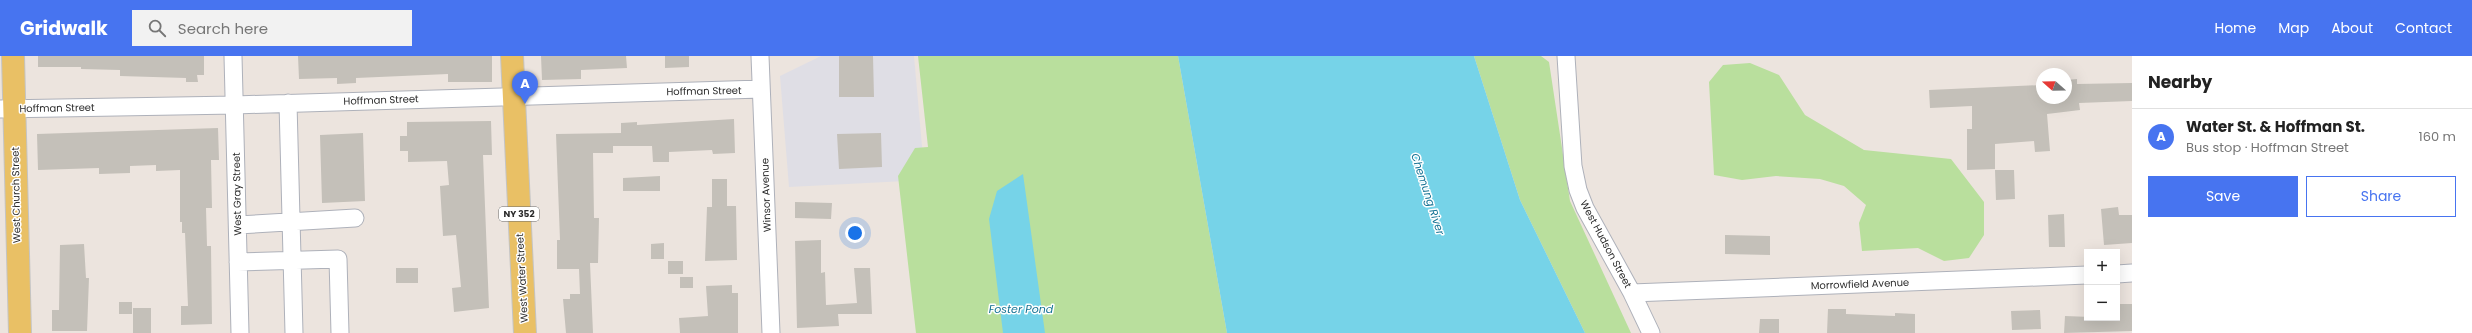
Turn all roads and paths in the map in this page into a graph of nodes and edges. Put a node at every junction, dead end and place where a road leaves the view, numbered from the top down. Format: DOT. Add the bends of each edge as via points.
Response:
graph roads {
  1 [pos="13,56"];
  2 [pos="233,56"];
  3 [pos="512,56"];
  4 [pos="760,56"];
  5 [pos="1566,56"];
  6 [pos="761,90"];
  7 [pos="513,96"];
  8 [pos="288,103"];
  9 [pos="235,105"];
  10 [pos="7,109"];
  11 [pos="355,218"];
  12 [pos="291,222"];
  13 [pos="238,225"];
  14 [pos="293,260"];
  15 [pos="238,262"];
  16 [pos="2132,273"];
  17 [pos="2120,274"];
  18 [pos="2084,275"];
  19 [pos="1632,294"];
  20 [pos="20,333"];
  21 [pos="240,333"];
  22 [pos="294,333"];
  23 [pos="340,333"];
  24 [pos="525,333"];
  25 [pos="771,333"];
  26 [pos="1651,333"];
  1 -- 10 [label="main road, West Church Street"];
  2 -- 9 [label="street, West Gray Street"];
  3 -- 7 [label="main road, West Water Street / NY 352"];
  4 -- 6 [label="street, Winsor Avenue"];
  5 -- 19 [label="street, West Hudson Street" via="1573,166 1578,190 1585,208"];
  6 -- 7 [label="street, Hoffman Street"];
  6 -- 25 [label="street, Winsor Avenue"];
  7 -- 8 [label="street, Hoffman Street"];
  7 -- 24 [label="main road, West Water Street / NY 352"];
  8 -- 9 [label="street, Hoffman Street"];
  8 -- 12 [label="street"];
  9 -- 10 [label="street, Hoffman Street"];
  9 -- 13 [label="street, West Gray Street"];
  10 -- 20 [label="main road, West Church Street"];
  11 -- 12 [label="street"];
  12 -- 13 [label="street"];
  12 -- 14 [label="street"];
  13 -- 15 [label="street, West Gray Street"];
  14 -- 15 [label="street"];
  14 -- 22 [label="street"];
  14 -- 23 [label="street" via="338,259"];
  15 -- 21 [label="street, West Gray Street"];
  16 -- 17 [label="street"];
  18 -- 19 [label="street, Morrowfield Avenue"];
  19 -- 26 [label="street, West Hudson Street"];
}
